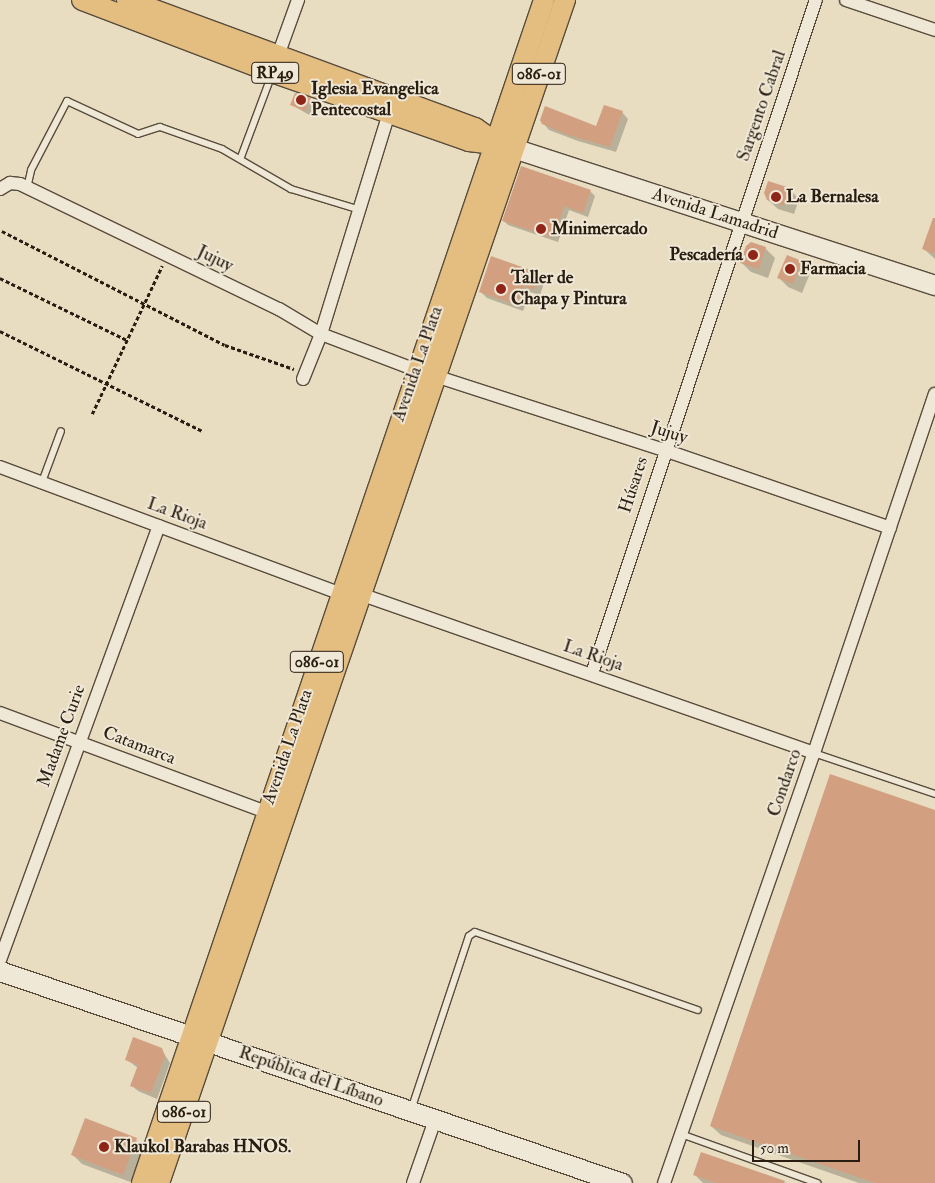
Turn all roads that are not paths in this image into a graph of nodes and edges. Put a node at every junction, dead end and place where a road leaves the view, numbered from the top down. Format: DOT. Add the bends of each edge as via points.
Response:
graph roads {
  1 [pos="82,0"];
  2 [pos="127,0"];
  3 [pos="298,0"];
  4 [pos="544,0"];
  5 [pos="565,0"];
  6 [pos="816,0"];
  7 [pos="846,0"];
  8 [pos="935,30"];
  9 [pos="275,64"];
  10 [pos="389,113"];
  11 [pos="504,145"];
  12 [pos="241,157"];
  13 [pos="0,188"];
  14 [pos="27,188"];
  15 [pos="360,210"];
  16 [pos="741,222"];
  17 [pos="935,285"];
  18 [pos="321,334"];
  19 [pos="416,370"];
  20 [pos="304,376"];
  21 [pos="435,376"];
  22 [pos="935,394"];
  23 [pos="61,431"];
  24 [pos="664,450"];
  25 [pos="0,467"];
  26 [pos="42,482"];
  27 [pos="160,526"];
  28 [pos="890,528"];
  29 [pos="350,594"];
  30 [pos="592,674"];
  31 [pos="0,713"];
  32 [pos="78,742"];
  33 [pos="814,753"];
  34 [pos="935,794"];
  35 [pos="266,812"];
  36 [pos="0,960"];
  37 [pos="0,971"];
  38 [pos="698,1010"];
  39 [pos="200,1039"];
  40 [pos="410,1111"];
  41 [pos="435,1120"];
  42 [pos="681,1134"];
  43 [pos="142,1183"];
  44 [pos="159,1183"];
  45 [pos="413,1183"];
  46 [pos="622,1183"];
  47 [pos="664,1183"];
  48 [pos="817,1183"];
  1 -- 9 [label="main road, Avenida Lamadrid / RP49"];
  2 -- 9 [label="main road, Avenida Lamadrid / RP49"];
  3 -- 9 [label="street"];
  4 -- 11 [label="main road, 086-01"];
  5 -- 11 [label="main road, 086-01"];
  6 -- 16 [label="street, Sargento Cabral"];
  7 -- 8 [label="street"];
  9 -- 10 [label="main road, Avenida Lamadrid / RP49"];
  9 -- 11 [label="main road, Avenida Lamadrid / RP49" via="475,128"];
  9 -- 12 [label="lane"];
  10 -- 11 [label="main road, Avenida Lamadrid / RP49" via="469,141"];
  10 -- 15 [label="street"];
  11 -- 16 [label="street, Avenida Lamadrid / RP49"];
  11 -- 19 [label="main road, Avenida La Plata / 086-01"];
  11 -- 21 [label="main road, Avenida La Plata / 086-01"];
  12 -- 14 [label="lane" via="160,127 138,134 67,100 31,170"];
  12 -- 15 [label="lane" via="291,189"];
  13 -- 14 [label="street, Jujuy" via="10,183"];
  14 -- 18 [label="street, Jujuy" via="279,309"];
  15 -- 18 [label="street"];
  16 -- 17 [label="street, Avenida Lamadrid / RP49"];
  16 -- 24 [label="street, Húsares"];
  18 -- 19 [label="street, Jujuy"];
  18 -- 20 [label="street"];
  19 -- 29 [label="main road, Avenida La Plata / 086-01"];
  21 -- 24 [label="street, Jujuy"];
  21 -- 29 [label="main road, Avenida La Plata / 086-01"];
  22 -- 28 [label="street, Condarco"];
  23 -- 26 [label="lane"];
  24 -- 28 [label="street, Jujuy"];
  24 -- 30 [label="street, Húsares"];
  25 -- 26 [label="street, La Rioja"];
  26 -- 27 [label="street, La Rioja"];
  27 -- 29 [label="street, La Rioja"];
  27 -- 32 [label="street, Madame Curie"];
  28 -- 33 [label="street, Condarco"];
  29 -- 30 [label="street, La Rioja"];
  29 -- 35 [label="main road, Avenida La Plata / 086-01"];
  29 -- 39 [label="main road, Avenida La Plata / 086-01"];
  30 -- 33 [label="street, La Rioja"];
  31 -- 32 [label="street, Catamarca"];
  32 -- 35 [label="street, Catamarca"];
  32 -- 36 [label="street, Madame Curie"];
  33 -- 34 [label="lane"];
  33 -- 42 [label="street, Condarco"];
  35 -- 39 [label="main road, Avenida La Plata / 086-01"];
  37 -- 39 [label="street, República del Líbano"];
  38 -- 40 [label="lane" via="474,932 469,936"];
  39 -- 40 [label="street, República del Líbano"];
  39 -- 43 [label="main road, Avenida La Plata / 086-01"];
  39 -- 44 [label="main road, Avenida La Plata / 086-01"];
  40 -- 41 [label="street, República del Líbano"];
  41 -- 45 [label="street"];
  41 -- 46 [label="street, República del Líbano"];
  42 -- 47 [label="street, Condarco"];
  42 -- 48 [label="lane"];
}
